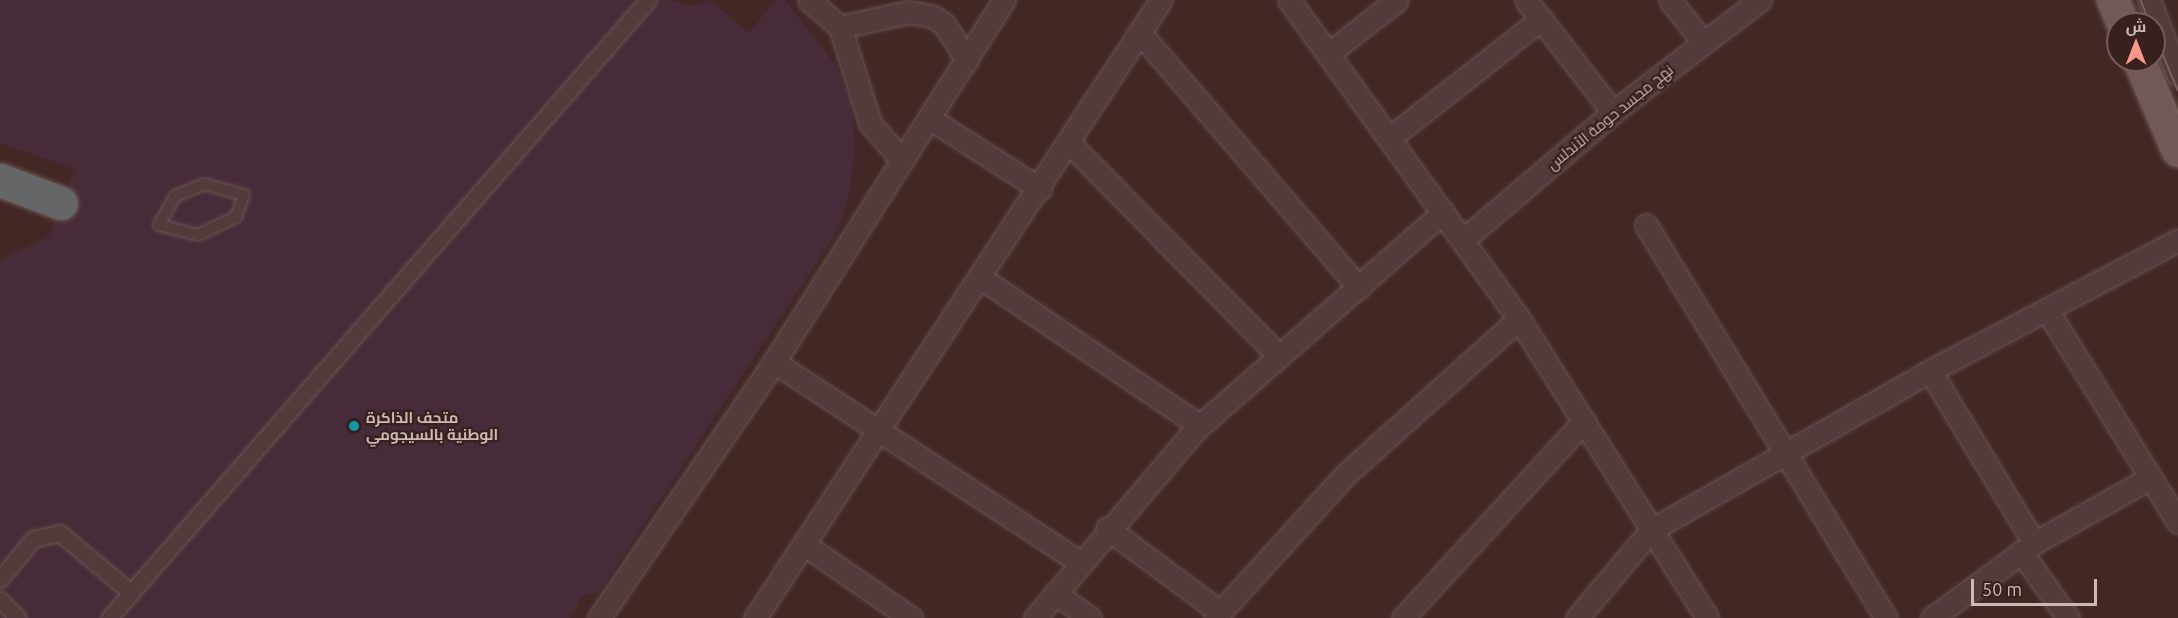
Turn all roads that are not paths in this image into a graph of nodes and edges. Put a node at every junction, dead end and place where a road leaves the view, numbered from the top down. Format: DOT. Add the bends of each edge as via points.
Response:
graph roads {
  1 [pos="648,0"];
  2 [pos="809,0"];
  3 [pos="1005,0"];
  4 [pos="1161,0"];
  5 [pos="1289,0"];
  6 [pos="1397,0"];
  7 [pos="1526,0"];
  8 [pos="1670,0"];
  9 [pos="1760,0"];
  10 [pos="2149,0"];
  11 [pos="1541,19"];
  12 [pos="840,27"];
  13 [pos="1140,33"];
  14 [pos="1703,42"];
  15 [pos="1329,53"];
  16 [pos="967,60"];
  17 [pos="2144,72"];
  18 [pos="2178,75"];
  19 [pos="1613,112"];
  20 [pos="929,118"];
  21 [pos="1391,137"];
  22 [pos="1070,144"];
  23 [pos="2178,151"];
  24 [pos="900,158"];
  25 [pos="7,186"];
  26 [pos="1040,189"];
  27 [pos="61,203"];
  28 [pos="1443,212"];
  29 [pos="1646,225"];
  30 [pos="175,232"];
  31 [pos="1464,239"];
  32 [pos="2178,240"];
  33 [pos="981,278"];
  34 [pos="1359,288"];
  35 [pos="2047,310"];
  36 [pos="1519,319"];
  37 [pos="1279,356"];
  38 [pos="774,362"];
  39 [pos="1930,371"];
  40 [pos="1584,421"];
  41 [pos="1199,425"];
  42 [pos="880,429"];
  43 [pos="1784,452"];
  44 [pos="2150,478"];
  45 [pos="2178,522"];
  46 [pos="1107,528"];
  47 [pos="1651,530"];
  48 [pos="805,545"];
  49 [pos="2028,548"];
  50 [pos="1078,561"];
  51 [pos="0,579"];
  52 [pos="131,593"];
  53 [pos="1055,593"];
  54 [pos="0,600"];
  55 [pos="1217,615"];
  56 [pos="18,618"];
  57 [pos="109,618"];
  58 [pos="599,618"];
  59 [pos="755,618"];
  60 [pos="910,618"];
  61 [pos="1035,618"];
  62 [pos="1090,618"];
  63 [pos="1403,618"];
  64 [pos="1577,618"];
  65 [pos="1707,618"];
  66 [pos="1886,618"];
  67 [pos="1932,618"];
  68 [pos="2068,618"];
  1 -- 52 [label="street"];
  2 -- 12 [label="street"];
  3 -- 16 [label="street"];
  4 -- 13 [label="street"];
  5 -- 15 [label="street"];
  6 -- 15 [label="street"];
  7 -- 11 [label="street"];
  8 -- 14 [label="street"];
  9 -- 14 [label="street, نهج مجسد حومة الأندلس"];
  10 -- 18 [label="street"];
  11 -- 19 [label="street"];
  11 -- 21 [label="street"];
  12 -- 16 [label="street" via="909,12 932,16 944,24"];
  12 -- 24 [label="street" via="870,123"];
  13 -- 22 [label="street"];
  13 -- 34 [label="street"];
  14 -- 19 [label="street, نهج مجسد حومة الأندلس"];
  15 -- 21 [label="street"];
  16 -- 20 [label="street"];
  17 -- 23 [label="main road"];
  19 -- 31 [label="street, نهج مجسد حومة الأندلس"];
  20 -- 24 [label="street"];
  20 -- 26 [label="street"];
  21 -- 28 [label="street"];
  22 -- 26 [label="street"];
  22 -- 37 [label="street"];
  24 -- 38 [label="street"];
  25 -- 27 [label="highway"];
  26 -- 33 [label="street"];
  28 -- 31 [label="street"];
  28 -- 34 [label="street"];
  29 -- 43 [label="street"];
  30 -- 30 [label="lane" via="198,235 220,229 236,217 244,195 223,185 193,186 175,196 163,211 159,225"];
  31 -- 36 [label="street"];
  32 -- 35 [label="street"];
  33 -- 41 [label="street"];
  33 -- 42 [label="street"];
  34 -- 37 [label="street"];
  35 -- 39 [label="street"];
  35 -- 44 [label="street"];
  36 -- 40 [label="street"];
  36 -- 55 [label="street" via="1346,474"];
  37 -- 41 [label="street"];
  38 -- 42 [label="street"];
  38 -- 58 [label="street"];
  39 -- 43 [label="street"];
  39 -- 49 [label="street"];
  40 -- 47 [label="street"];
  40 -- 63 [label="street"];
  41 -- 46 [label="street"];
  42 -- 48 [label="street"];
  42 -- 50 [label="street"];
  43 -- 47 [label="street"];
  43 -- 66 [label="street"];
  44 -- 45 [label="street"];
  44 -- 49 [label="street"];
  46 -- 50 [label="street"];
  46 -- 55 [label="street"];
  47 -- 64 [label="street"];
  47 -- 65 [label="street"];
  48 -- 59 [label="street"];
  48 -- 60 [label="street"];
  49 -- 67 [label="street"];
  49 -- 68 [label="street"];
  50 -- 53 [label="street"];
  51 -- 52 [label="street" via="33,539 60,533"];
  52 -- 57 [label="street"];
  53 -- 61 [label="street"];
  53 -- 62 [label="street"];
  54 -- 56 [label="street"];
}
